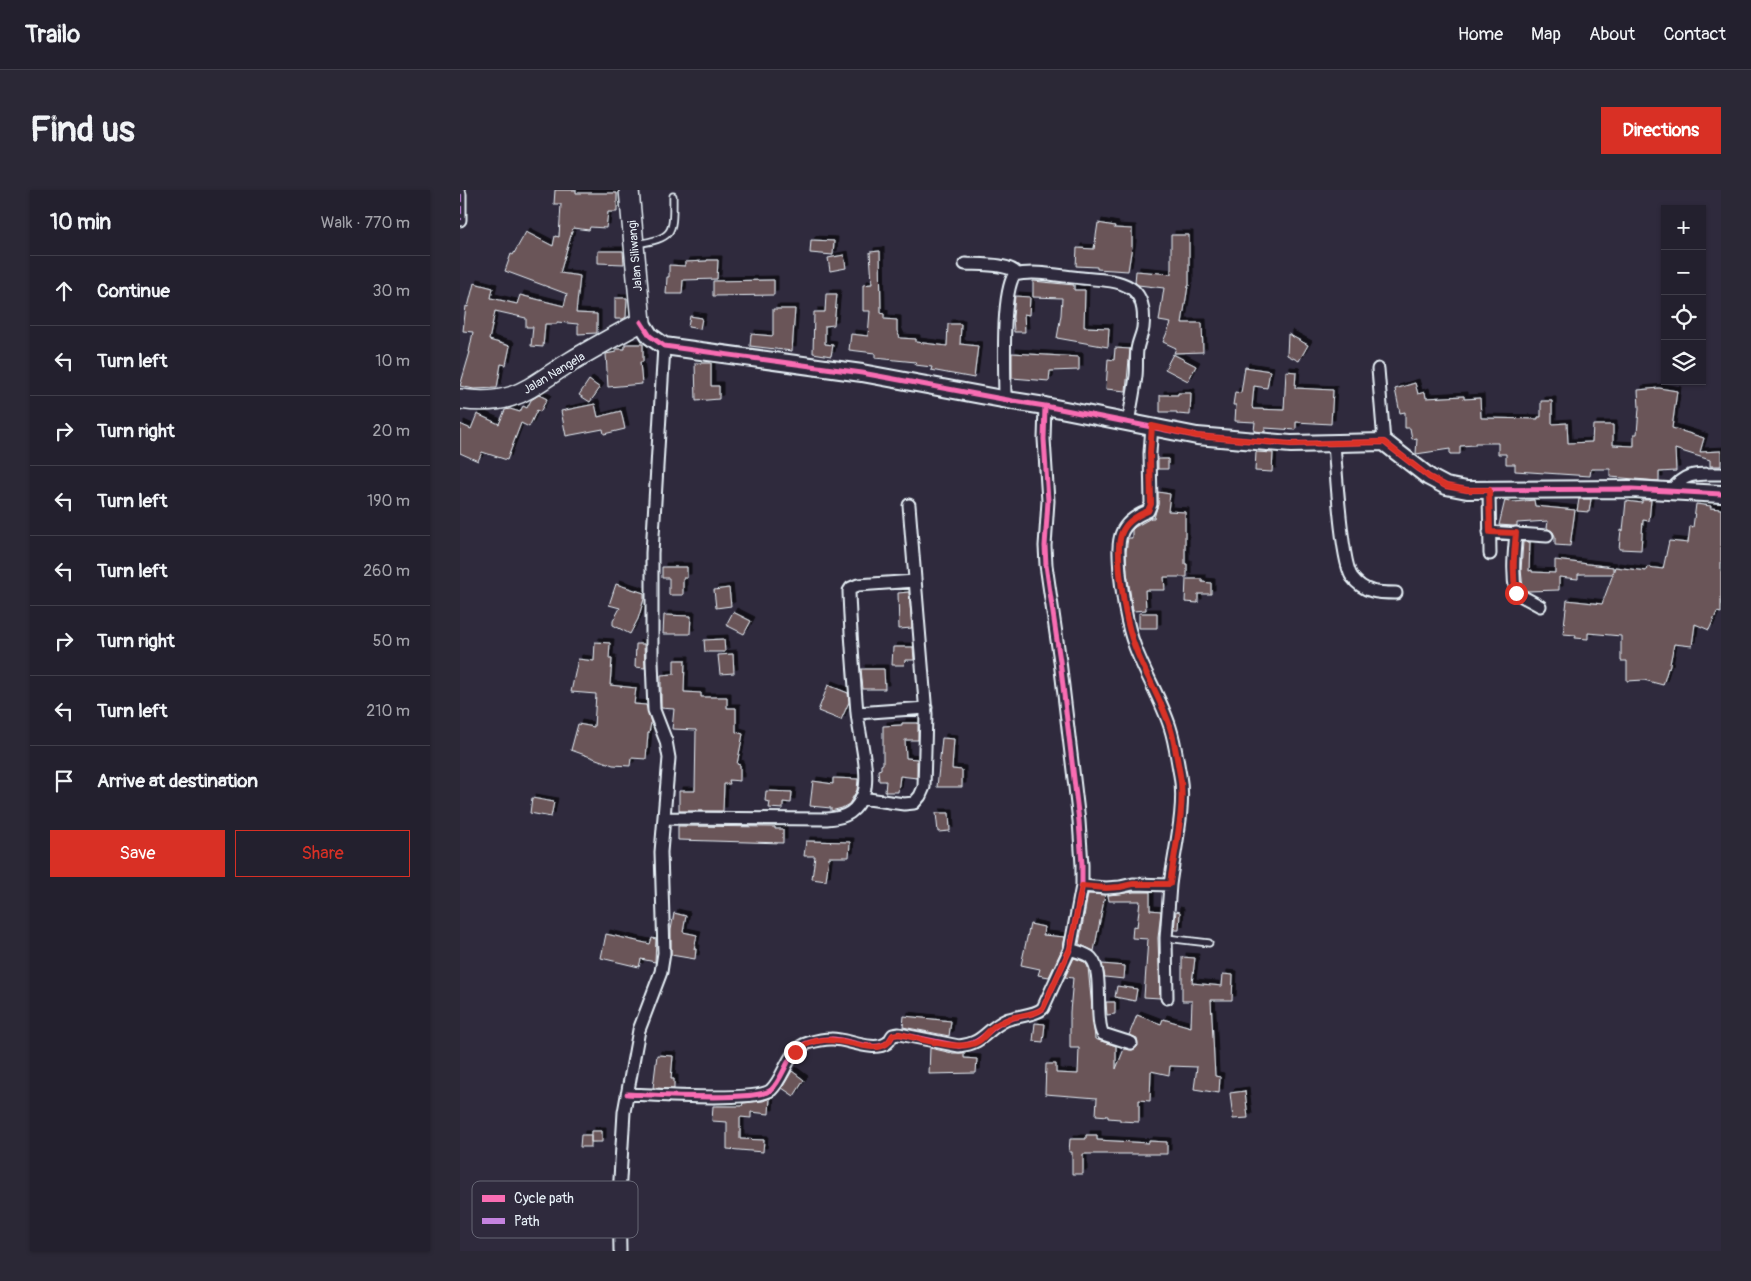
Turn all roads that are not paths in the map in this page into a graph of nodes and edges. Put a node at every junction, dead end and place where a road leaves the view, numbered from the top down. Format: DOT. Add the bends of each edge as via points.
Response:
graph roads {
  1 [pos="629,190"];
  2 [pos="460,194"];
  3 [pos="673,196"];
  4 [pos="460,220"];
  5 [pos="634,244"];
  6 [pos="965,264"];
  7 [pos="1017,274"];
  8 [pos="641,322"];
  9 [pos="664,346"];
  10 [pos="1378,369"];
  11 [pos="460,399"];
  12 [pos="1005,400"];
  13 [pos="1045,406"];
  14 [pos="1128,422"];
  15 [pos="1152,426"];
  16 [pos="1384,442"];
  17 [pos="1334,444"];
  18 [pos="1721,474"];
  19 [pos="1489,490"];
  20 [pos="1671,490"];
  21 [pos="1721,494"];
  22 [pos="909,505"];
  23 [pos="1490,532"];
  24 [pos="1516,533"];
  25 [pos="1547,536"];
  26 [pos="1490,554"];
  27 [pos="915,581"];
  28 [pos="1396,594"];
  29 [pos="1540,606"];
  30 [pos="926,708"];
  31 [pos="857,713"];
  32 [pos="861,798"];
  33 [pos="664,818"];
  34 [pos="1170,884"];
  35 [pos="1082,886"];
  36 [pos="1166,938"];
  37 [pos="1209,943"];
  38 [pos="1070,949"];
  39 [pos="1167,998"];
  40 [pos="1130,1043"];
  41 [pos="627,1094"];
  42 [pos="620,1181"];
  43 [pos="620,1238"];
  44 [pos="620,1251"];
  1 -- 5 [label="main road, Jalan Siliwangi"];
  2 -- 4 [label="street"];
  3 -- 5 [label="lane" via="670,233 663,238"];
  5 -- 8 [label="main road, Jalan Siliwangi"];
  6 -- 7 [label="street" via="1003,267"];
  7 -- 12 [label="street" via="1009,283 1007,302"];
  7 -- 14 [label="street" via="1088,278 1129,285 1138,293 1143,304 1143,329 1137,350 1136,380"];
  8 -- 9 [label="street" via="650,336"];
  8 -- 11 [label="main road, Jalan Nangela" via="511,398 495,401"];
  9 -- 12 [label="street" via="862,372"];
  9 -- 33 [label="street" via="652,553 654,710 669,758"];
  10 -- 16 [label="street"];
  12 -- 13 [label="street"];
  13 -- 14 [label="street"];
  13 -- 35 [label="street" via="1046,566 1080,821"];
  14 -- 15 [label="street"];
  15 -- 17 [label="street" via="1197,436 1291,444"];
  15 -- 34 [label="street" via="1151,504 1148,511 1134,516 1123,528 1118,547 1128,625 1170,727 1180,778 1181,805"];
  16 -- 17 [label="street"];
  16 -- 19 [label="street" via="1446,486"];
  17 -- 28 [label="street" via="1342,529 1351,576 1369,592"];
  18 -- 20 [label="street" via="1692,474 1678,481"];
  19 -- 20 [label="street"];
  19 -- 23 [label="street"];
  20 -- 21 [label="street"];
  22 -- 27 [label="street"];
  23 -- 24 [label="street"];
  23 -- 26 [label="street"];
  24 -- 25 [label="street"];
  24 -- 29 [label="street" via="1516,593"];
  27 -- 30 [label="street"];
  27 -- 31 [label="street" via="850,588"];
  30 -- 31 [label="street"];
  30 -- 32 [label="street" via="924,787 918,800 904,804"];
  31 -- 32 [label="street" via="866,778"];
  32 -- 33 [label="street" via="851,812 837,819"];
  33 -- 41 [label="street" via="661,852 664,953 658,980 638,1030"];
  34 -- 35 [label="street" via="1106,888"];
  34 -- 36 [label="street"];
  35 -- 38 [label="street"];
  36 -- 37 [label="lane"];
  36 -- 39 [label="street"];
  38 -- 40 [label="street" via="1087,955 1094,962 1101,1031"];
  38 -- 41 [label="street" via="1041,1010 1004,1021 974,1044 959,1046 899,1034 880,1046 831,1039 802,1046 775,1085 760,1094 698,1097"];
  41 -- 42 [label="street"];
  43 -- 44 [label="street"];
}
